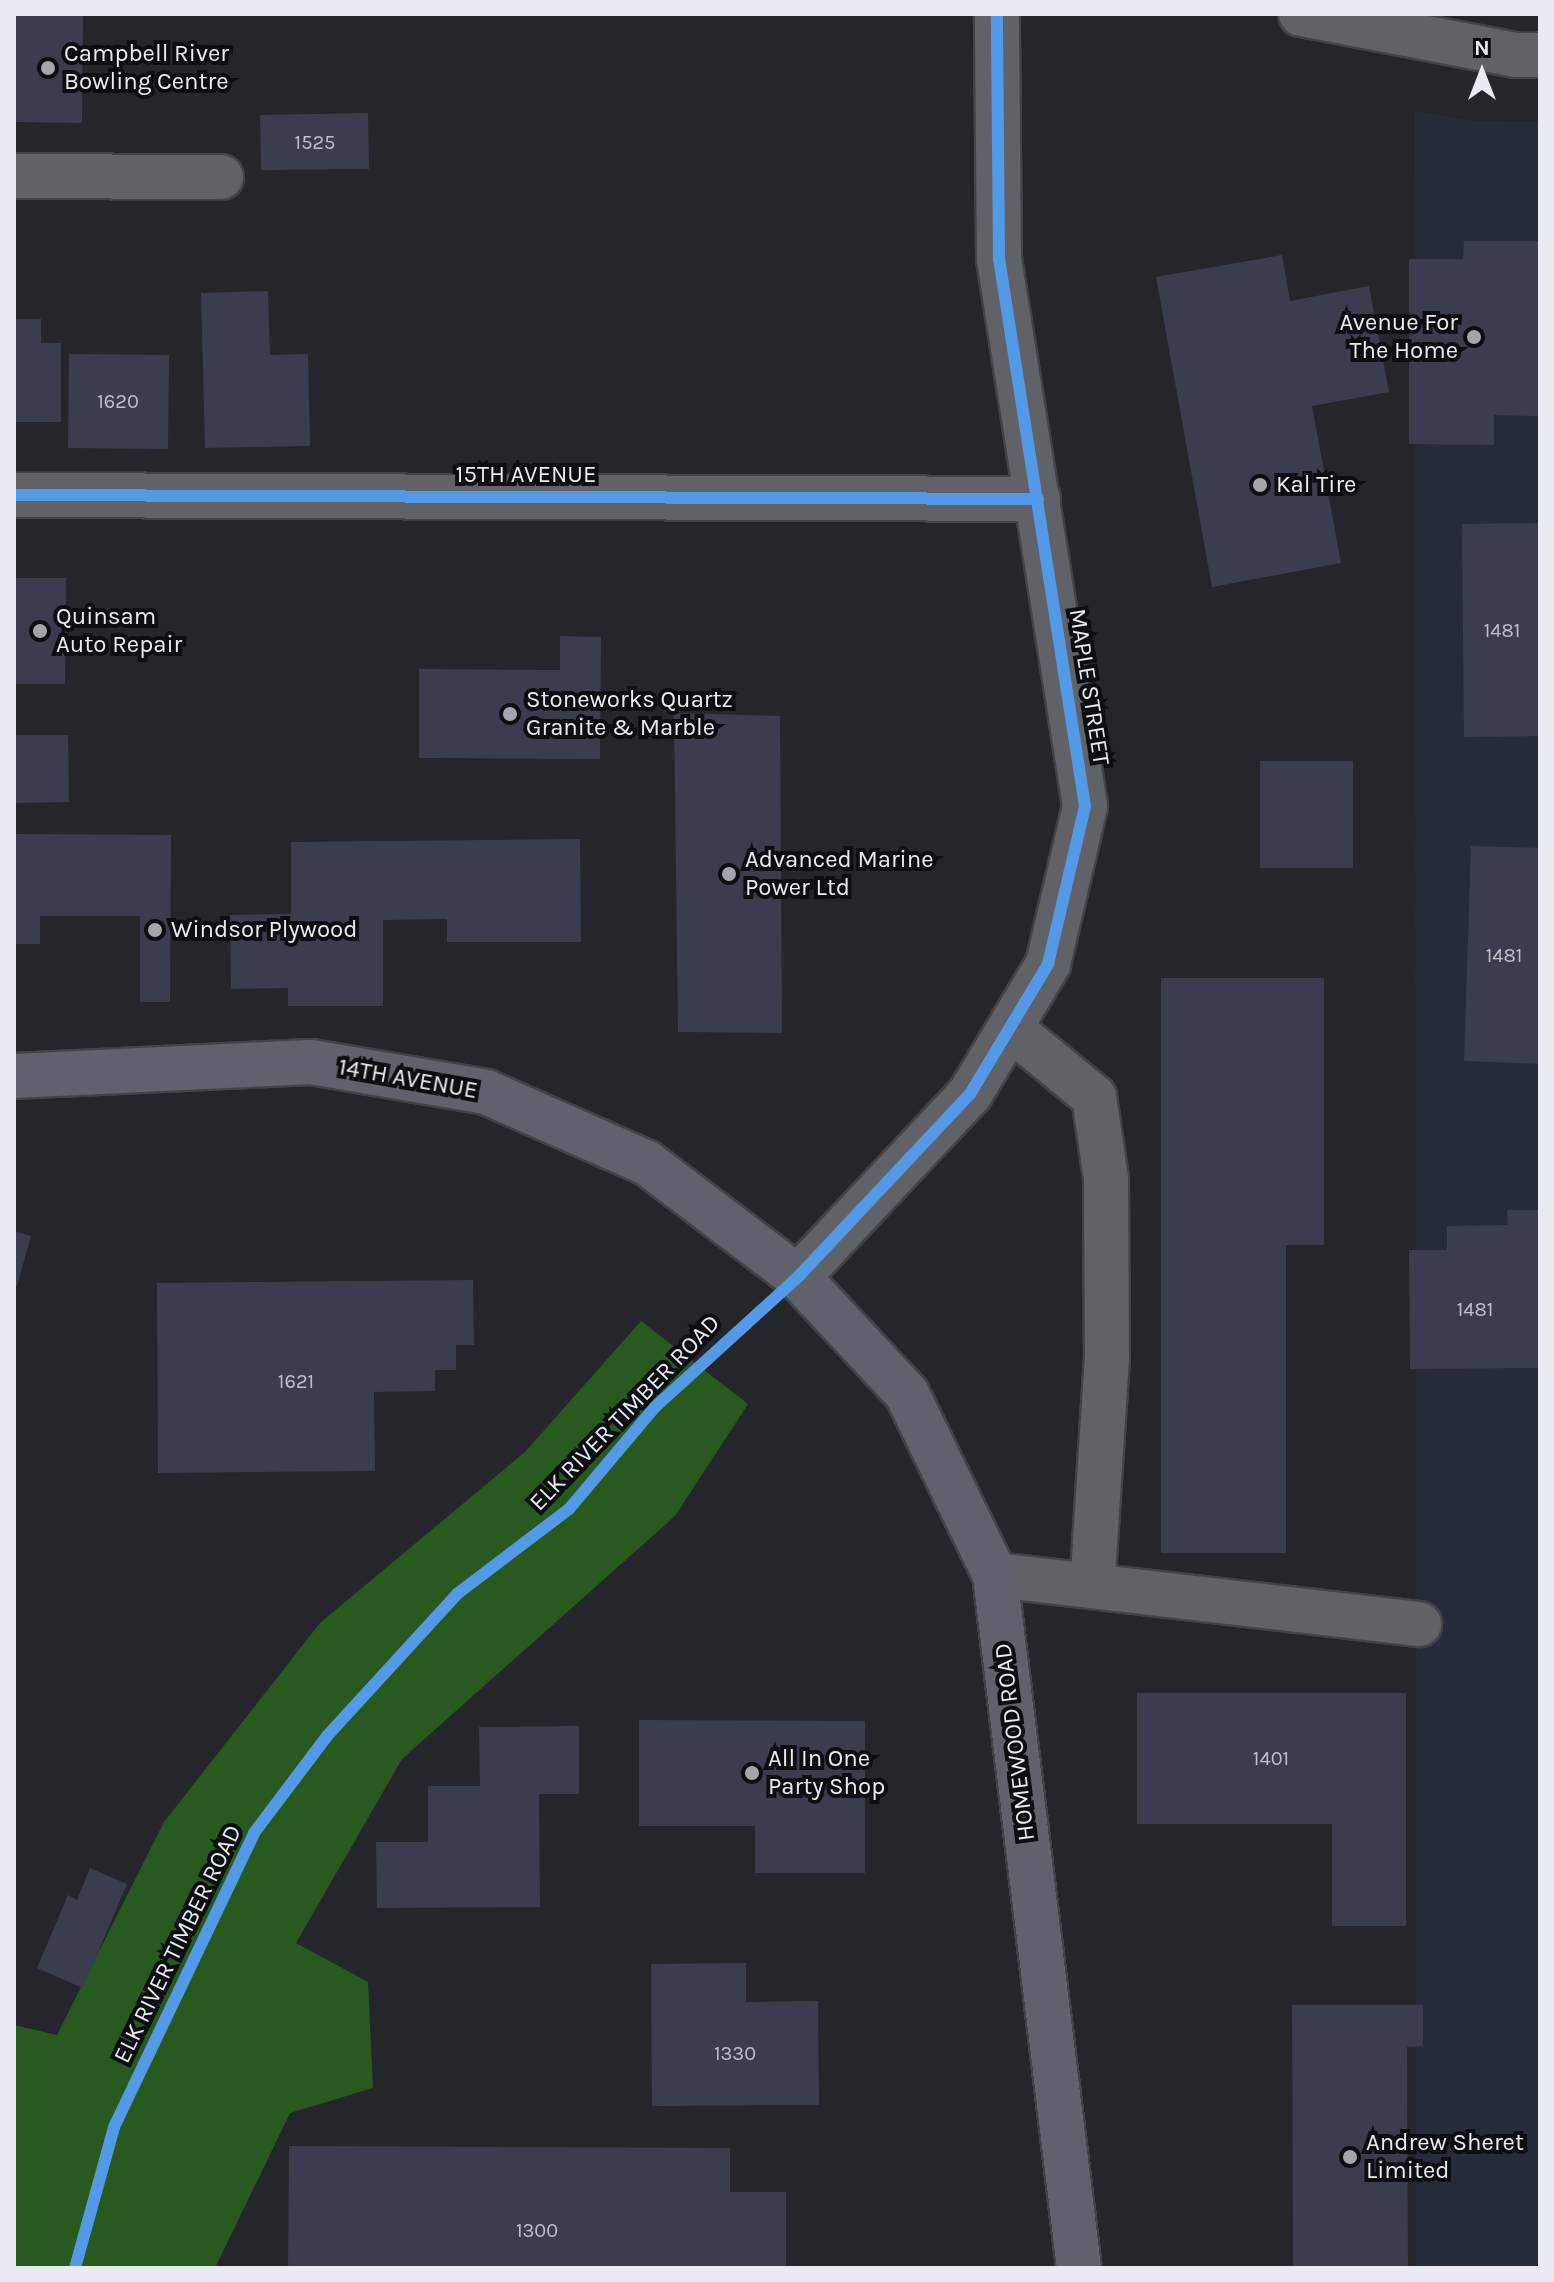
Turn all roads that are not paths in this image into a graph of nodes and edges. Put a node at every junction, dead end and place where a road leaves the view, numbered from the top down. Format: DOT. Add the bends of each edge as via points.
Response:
graph roads {
  1 [pos="997,14"];
  2 [pos="1301,14"];
  3 [pos="1540,55"];
  4 [pos="14,176"];
  5 [pos="221,177"];
  6 [pos="14,495"];
  7 [pos="1038,499"];
  8 [pos="1010,1028"];
  9 [pos="14,1076"];
  10 [pos="798,1277"];
  11 [pos="995,1575"];
  12 [pos="1092,1586"];
  13 [pos="1419,1624"];
  14 [pos="1079,2268"];
  1 -- 7 [label="street, MAPLE STREET" via="999,259"];
  2 -- 3 [label="street" via="1515,55"];
  4 -- 5 [label="street"];
  6 -- 7 [label="street, 15TH AVENUE"];
  7 -- 8 [label="street, MAPLE STREET" via="1085,806 1048,964"];
  8 -- 10 [label="street, MAPLE STREET" via="970,1094"];
  8 -- 12 [label="street" via="1094,1097 1106,1178 1107,1357"];
  9 -- 10 [label="main road, 14TH AVENUE" via="311,1062 486,1092 647,1163"];
  10 -- 11 [label="main road, HOMEWOOD ROAD" via="907,1394"];
  11 -- 12 [label="street"];
  11 -- 14 [label="main road, HOMEWOOD ROAD"];
  12 -- 13 [label="street"];
}
